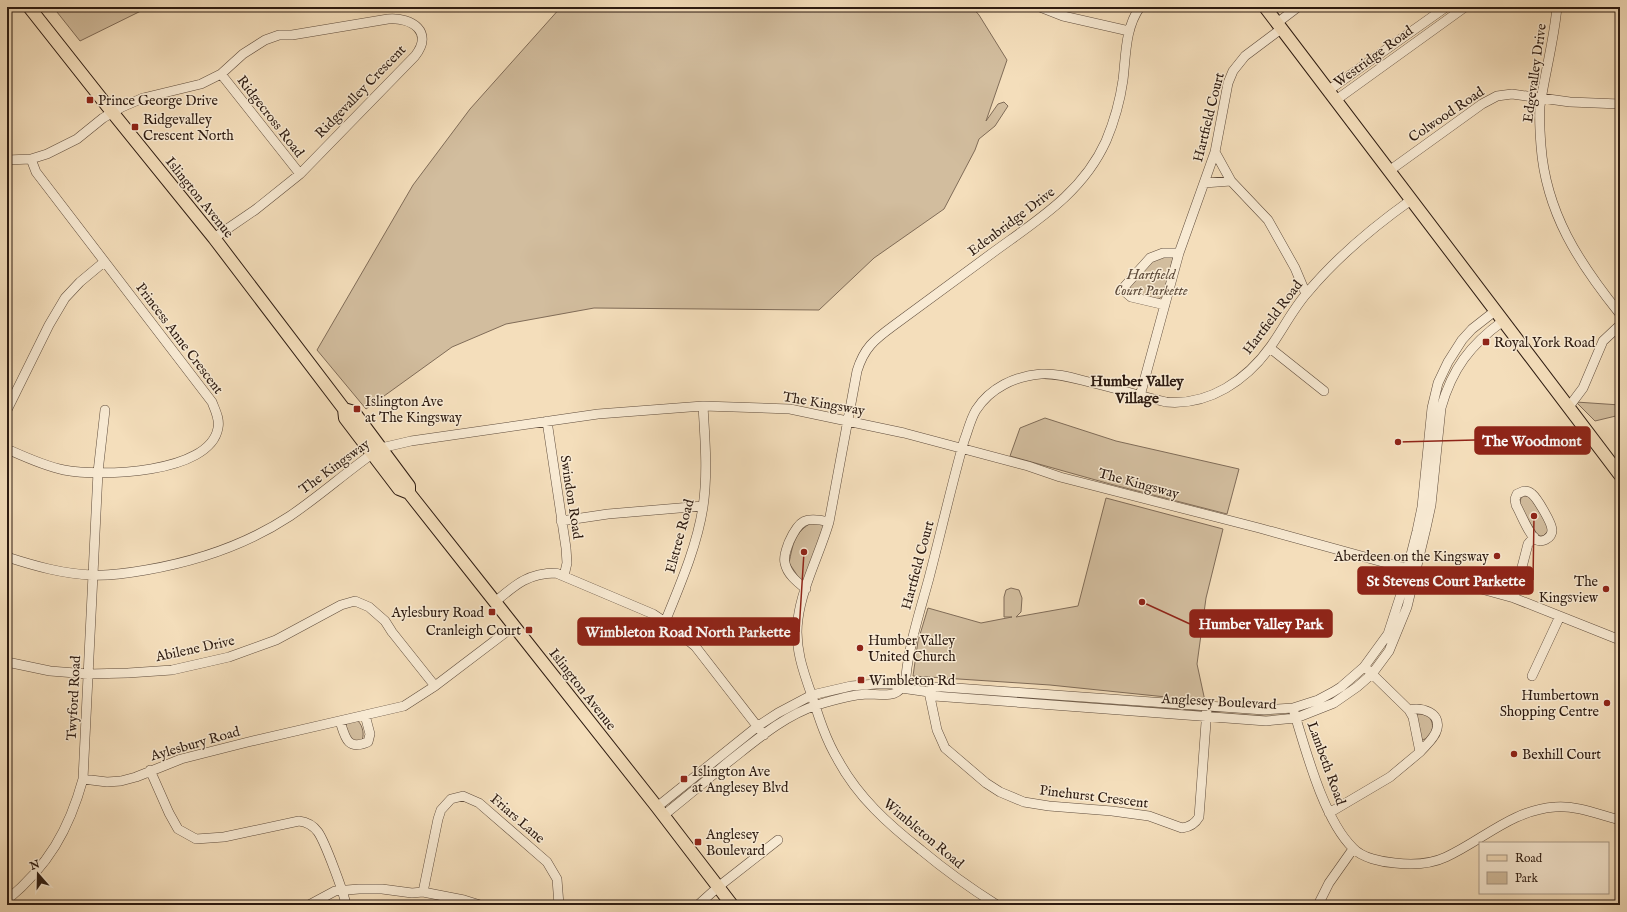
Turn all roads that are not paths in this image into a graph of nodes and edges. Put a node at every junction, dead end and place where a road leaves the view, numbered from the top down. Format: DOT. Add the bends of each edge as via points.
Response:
graph roads {
  1 [pos="29,7"];
  2 [pos="1040,7"];
  3 [pos="1140,7"];
  4 [pos="1265,7"];
  5 [pos="1298,7"];
  6 [pos="1446,7"];
  7 [pos="1466,7"];
  8 [pos="1557,7"];
  9 [pos="1279,26"];
  10 [pos="1129,31"];
  11 [pos="221,74"];
  12 [pos="1332,95"];
  13 [pos="1542,98"];
  14 [pos="1620,104"];
  15 [pos="112,113"];
  16 [pos="1215,152"];
  17 [pos="31,159"];
  18 [pos="7,160"];
  19 [pos="1389,171"];
  20 [pos="300,174"];
  21 [pos="1231,181"];
  22 [pos="1204,183"];
  23 [pos="1411,200"];
  24 [pos="214,238"];
  25 [pos="1179,253"];
  26 [pos="104,262"];
  27 [pos="1306,294"];
  28 [pos="1165,305"];
  29 [pos="1496,311"];
  30 [pos="1620,314"];
  31 [pos="1503,321"];
  32 [pos="1620,325"];
  33 [pos="1270,348"];
  34 [pos="1453,353"];
  35 [pos="1462,360"];
  36 [pos="1324,391"];
  37 [pos="1140,396"];
  38 [pos="703,406"];
  39 [pos="1568,408"];
  40 [pos="7,410"];
  41 [pos="105,410"];
  42 [pos="547,421"];
  43 [pos="847,421"];
  44 [pos="7,448"];
  45 [pos="962,449"];
  46 [pos="377,451"];
  47 [pos="98,472"];
  48 [pos="1620,475"];
  49 [pos="703,506"];
  50 [pos="561,520"];
  51 [pos="829,522"];
  52 [pos="1534,538"];
  53 [pos="7,556"];
  54 [pos="1407,570"];
  55 [pos="1416,572"];
  56 [pos="93,575"];
  57 [pos="564,576"];
  58 [pos="806,588"];
  59 [pos="1514,598"];
  60 [pos="495,602"];
  61 [pos="1560,616"];
  62 [pos="665,622"];
  63 [pos="514,626"];
  64 [pos="1619,637"];
  65 [pos="7,662"];
  66 [pos="1364,667"];
  67 [pos="88,674"];
  68 [pos="1372,674"];
  69 [pos="1532,676"];
  70 [pos="435,686"];
  71 [pos="903,688"];
  72 [pos="929,692"];
  73 [pos="812,696"];
  74 [pos="815,706"];
  75 [pos="1293,708"];
  76 [pos="1409,710"];
  77 [pos="1207,711"];
  78 [pos="365,715"];
  79 [pos="1296,718"];
  80 [pos="340,721"];
  81 [pos="758,726"];
  82 [pos="764,734"];
  83 [pos="1420,752"];
  84 [pos="150,770"];
  85 [pos="82,779"];
  86 [pos="660,811"];
  87 [pos="1329,813"];
  88 [pos="1620,820"];
  89 [pos="778,840"];
  90 [pos="1353,849"];
  91 [pos="718,887"];
  92 [pos="342,890"];
  93 [pos="423,892"];
  94 [pos="7,900"];
  95 [pos="309,905"];
  96 [pos="346,905"];
  97 [pos="480,905"];
  98 [pos="559,905"];
  99 [pos="698,905"];
  100 [pos="732,905"];
  101 [pos="997,905"];
  102 [pos="1318,905"];
  103 [pos="1489,905"];
  104 [pos="1493,905"];
  1 -- 15 [label="main road, Islington Avenue"];
  2 -- 10 [label="street" via="1063,16"];
  3 -- 10 [label="street, Edenbridge Drive"];
  4 -- 9 [label="main road"];
  5 -- 9 [label="street, Hartfield Court"];
  6 -- 12 [label="street, Westridge Road"];
  7 -- 12 [label="street, Westridge Road"];
  8 -- 13 [label="street, Edgevalley Drive"];
  9 -- 12 [label="main road"];
  9 -- 16 [label="street, Hartfield Court" via="1245,56 1233,72 1228,83"];
  10 -- 43 [label="street, Edenbridge Drive" via="1118,105 1106,142 1085,176 1058,205 874,341 860,360"];
  11 -- 15 [label="street, Ridgevalley Crescent" via="192,87 144,98"];
  11 -- 20 [label="street, Ridgecross Road"];
  11 -- 20 [label="street, Ridgevalley Crescent" via="243,54 272,37 398,18 416,26 421,33 420,49"];
  12 -- 19 [label="main road"];
  13 -- 14 [label="street, Colwood Road"];
  13 -- 19 [label="street, Colwood Road" via="1512,94 1492,99"];
  13 -- 30 [label="street, Edgevalley Drive" via="1539,121 1541,154 1556,214 1582,263"];
  15 -- 17 [label="street" via="77,139 48,154"];
  15 -- 24 [label="main road, Islington Avenue"];
  16 -- 21 [label="street"];
  16 -- 22 [label="street, Hartfield Court"];
  17 -- 18 [label="street"];
  17 -- 26 [label="street, Princess Anne Crescent" via="36,172"];
  19 -- 23 [label="main road"];
  20 -- 24 [label="street, Ridgevalley Crescent" via="255,210"];
  21 -- 22 [label="street"];
  21 -- 27 [label="street" via="1268,220 1295,268"];
  22 -- 25 [label="street, Hartfield Court"];
  23 -- 27 [label="street, Hartfield Road" via="1342,255"];
  23 -- 29 [label="main road"];
  24 -- 46 [label="main road, Islington Avenue" via="344,409 354,412"];
  25 -- 28 [label="street, Hartfield Court"];
  25 -- 28 [label="street" via="1163,253 1150,258 1124,287 1124,291 1131,297"];
  26 -- 40 [label="street" via="65,298"];
  26 -- 47 [label="street, Princess Anne Crescent" via="212,402 218,429 213,439 187,459 147,471"];
  27 -- 33 [label="street, Hartfield Road"];
  28 -- 37 [label="street, Hartfield Court"];
  29 -- 31 [label="main road"];
  29 -- 34 [label="street, Anglesey Boulevard" via="1472,329"];
  31 -- 35 [label="street, Anglesey Boulevard"];
  31 -- 39 [label="main road"];
  32 -- 39 [label="street" via="1603,341 1583,388"];
  33 -- 36 [label="street"];
  33 -- 37 [label="street, Hartfield Road" via="1249,371 1215,394 1176,403"];
  34 -- 35 [label="street"];
  34 -- 54 [label="street, Anglesey Boulevard" via="1434,396 1422,507"];
  35 -- 55 [label="street, Anglesey Boulevard" via="1450,380 1441,408 1431,505"];
  37 -- 45 [label="street, Hartfield Road" via="1066,376 1042,374 1020,378 1006,383 984,400 971,420"];
  38 -- 42 [label="street, The Kingsway" via="598,414"];
  38 -- 43 [label="street, The Kingsway" via="790,409"];
  38 -- 49 [label="street, Elstree Road" via="706,477"];
  39 -- 48 [label="main road"];
  41 -- 47 [label="street, Twyford Road"];
  42 -- 46 [label="street, The Kingsway" via="418,440"];
  42 -- 50 [label="street, Swindon Road"];
  43 -- 45 [label="street, The Kingsway"];
  43 -- 51 [label="street, Wimbleton Road"];
  44 -- 47 [label="street, Princess Anne Crescent" via="37,462 58,468"];
  45 -- 54 [label="street, The Kingsway"];
  45 -- 71 [label="street, Hartfield Court" via="911,639"];
  46 -- 56 [label="street, The Kingsway" via="291,515 234,546 173,565 128,573"];
  46 -- 60 [label="main road, Islington Avenue" via="409,486 409,493"];
  47 -- 56 [label="street, Twyford Road"];
  49 -- 50 [label="street"];
  49 -- 62 [label="street, Elstree Road" via="684,572"];
  50 -- 57 [label="street, Swindon Road" via="567,563"];
  51 -- 58 [label="street, Wimbleton Road"];
  51 -- 58 [label="street" via="810,519 803,521 794,532 786,551 786,567"];
  52 -- 52 [label="street" via="1544,541 1550,536 1552,529 1535,497 1524,490 1517,494 1516,505"];
  52 -- 59 [label="street" via="1528,544"];
  53 -- 56 [label="street, The Kingsway" via="40,567"];
  54 -- 55 [label="street, The Kingsway"];
  54 -- 66 [label="street, Anglesey Boulevard" via="1388,634"];
  55 -- 59 [label="street, The Kingsway"];
  55 -- 68 [label="street, Anglesey Boulevard" via="1403,618 1390,651"];
  56 -- 67 [label="street, Twyford Road"];
  57 -- 60 [label="street" via="544,573 530,577"];
  57 -- 62 [label="street" via="653,614"];
  58 -- 73 [label="street, Wimbleton Road" via="798,619 798,643 799,656"];
  59 -- 61 [label="street, The Kingsway"];
  60 -- 63 [label="main road, Islington Avenue"];
  61 -- 64 [label="street, The Kingsway"];
  61 -- 69 [label="street"];
  62 -- 81 [label="street" via="695,646"];
  63 -- 70 [label="street, Aylesbury Road"];
  63 -- 86 [label="main road, Islington Avenue"];
  65 -- 67 [label="street, Abilene Drive" via="50,671"];
  66 -- 68 [label="street"];
  66 -- 75 [label="street, Anglesey Boulevard" via="1333,692"];
  67 -- 70 [label="street, Abilene Drive" via="172,670 229,657 276,640 342,605 355,601 369,607 385,621"];
  67 -- 85 [label="street, Twyford Road"];
  68 -- 76 [label="street"];
  68 -- 79 [label="street, Anglesey Boulevard" via="1334,703"];
  70 -- 78 [label="street, Aylesbury Road" via="404,706"];
  71 -- 72 [label="street, Anglesey Boulevard"];
  71 -- 73 [label="street, Anglesey Boulevard" via="893,684 851,686"];
  71 -- 74 [label="street" via="893,694 852,696"];
  72 -- 77 [label="street, Anglesey Boulevard" via="934,696 945,697"];
  72 -- 77 [label="street, Pinehurst Crescent" via="937,730 945,748 1000,792 1024,802 1149,816 1182,828 1196,823 1199,817"];
  73 -- 74 [label="street, Wimbleton Road"];
  73 -- 81 [label="street, Anglesey Boulevard"];
  74 -- 82 [label="street"];
  74 -- 101 [label="street, Wimbleton Road" via="828,742 856,788 867,801 889,825 940,866 968,888"];
  75 -- 77 [label="street, Anglesey Boulevard"];
  75 -- 79 [label="street, Lambeth Road"];
  76 -- 83 [label="street" via="1413,717"];
  76 -- 83 [label="street" via="1422,709 1436,719 1437,729"];
  77 -- 79 [label="street, Anglesey Boulevard" via="1266,721"];
  78 -- 80 [label="street, Aylesbury Road"];
  78 -- 80 [label="street" via="370,734 368,742 360,746 352,745 346,740"];
  79 -- 87 [label="street, Lambeth Road"];
  80 -- 84 [label="street, Aylesbury Road" via="181,759"];
  81 -- 82 [label="street"];
  81 -- 86 [label="street, Anglesey Boulevard"];
  82 -- 86 [label="street"];
  83 -- 87 [label="street" via="1390,777"];
  84 -- 85 [label="street, Aylesbury Road" via="121,781"];
  84 -- 92 [label="street" via="178,828 196,839 224,837 299,821 308,823 319,835"];
  85 -- 94 [label="street, Twyford Road" via="68,823 49,857 32,878"];
  86 -- 91 [label="main road, Islington Avenue"];
  87 -- 90 [label="street, Lambeth Road"];
  88 -- 90 [label="street" via="1568,807 1539,809 1508,821 1446,857 1428,863 1407,865 1385,862"];
  89 -- 91 [label="street"];
  90 -- 102 [label="street" via="1329,883"];
  91 -- 99 [label="street"];
  91 -- 100 [label="main road, Islington Avenue"];
  92 -- 93 [label="street"];
  92 -- 95 [label="street" via="330,893"];
  92 -- 96 [label="street"];
  93 -- 97 [label="street"];
  93 -- 98 [label="street, Friars Lane" via="441,810 450,799 463,796 479,803 547,862 557,879"];
  103 -- 104 [label="street"];
}
